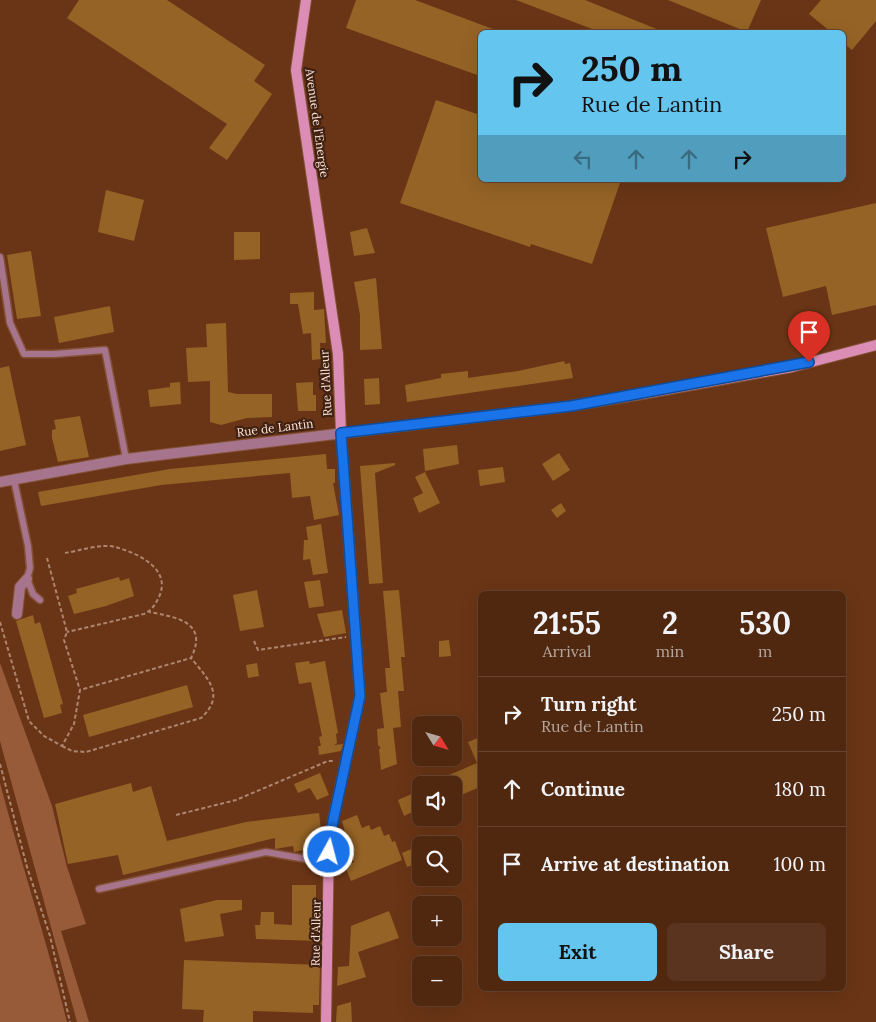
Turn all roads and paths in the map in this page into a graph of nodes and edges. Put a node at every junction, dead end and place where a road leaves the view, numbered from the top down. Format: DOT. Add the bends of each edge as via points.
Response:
graph roads {
  1 [pos="306,0"];
  2 [pos="324,250"];
  3 [pos="0,257"];
  4 [pos="876,345"];
  5 [pos="341,433"];
  6 [pos="126,459"];
  7 [pos="14,480"];
  8 [pos="0,482"];
  9 [pos="65,553"];
  10 [pos="47,558"];
  11 [pos="27,579"];
  12 [pos="40,600"];
  13 [pos="149,612"];
  14 [pos="18,614"];
  15 [pos="0,622"];
  16 [pos="67,632"];
  17 [pos="355,635"];
  18 [pos="254,642"];
  19 [pos="192,658"];
  20 [pos="80,690"];
  21 [pos="62,746"];
  22 [pos="347,760"];
  23 [pos="0,764"];
  24 [pos="176,815"];
  25 [pos="329,863"];
  26 [pos="100,889"];
  27 [pos="70,1022"];
  28 [pos="326,1022"];
  1 -- 2 [label="street, Avenue de l'Energie" via="296,70"];
  2 -- 5 [label="street, Rue d'Alleur" via="338,354"];
  3 -- 6 [label="lane" via="10,323 24,354 105,350"];
  4 -- 5 [label="street, Rue de Lantin" via="792,367 571,406"];
  5 -- 6 [label="street, Rue de Lantin"];
  5 -- 17 [label="street, Rue d'Alleur"];
  6 -- 7 [label="street, Rue de Lantin"];
  7 -- 8 [label="street, Rue de Lantin"];
  7 -- 11 [label="lane" via="28,546 30,568"];
  9 -- 13 [label="path" via="113,546 144,558 160,574 163,588"];
  10 -- 16 [label="path"];
  11 -- 12 [label="lane" via="33,594"];
  11 -- 14 [label="street" via="20,587"];
  13 -- 16 [label="path"];
  13 -- 19 [label="path" via="179,619 192,627 197,646"];
  15 -- 21 [label="path" via="29,721 44,736"];
  16 -- 20 [label="path" via="64,640"];
  17 -- 18 [label="path" via="258,650"];
  17 -- 22 [label="street, Rue d'Alleur" via="360,696"];
  19 -- 20 [label="path"];
  19 -- 21 [label="path" via="212,686 215,698 212,708 201,718 86,752"];
  20 -- 21 [label="path" via="74,724"];
  22 -- 24 [label="path" via="328,761 236,800"];
  22 -- 25 [label="street, Rue d'Alleur" via="329,840"];
  23 -- 27 [label="path" via="27,867 50,936"];
  25 -- 26 [label="lane" via="266,852"];
  25 -- 28 [label="street, Rue d'Alleur"];
}
